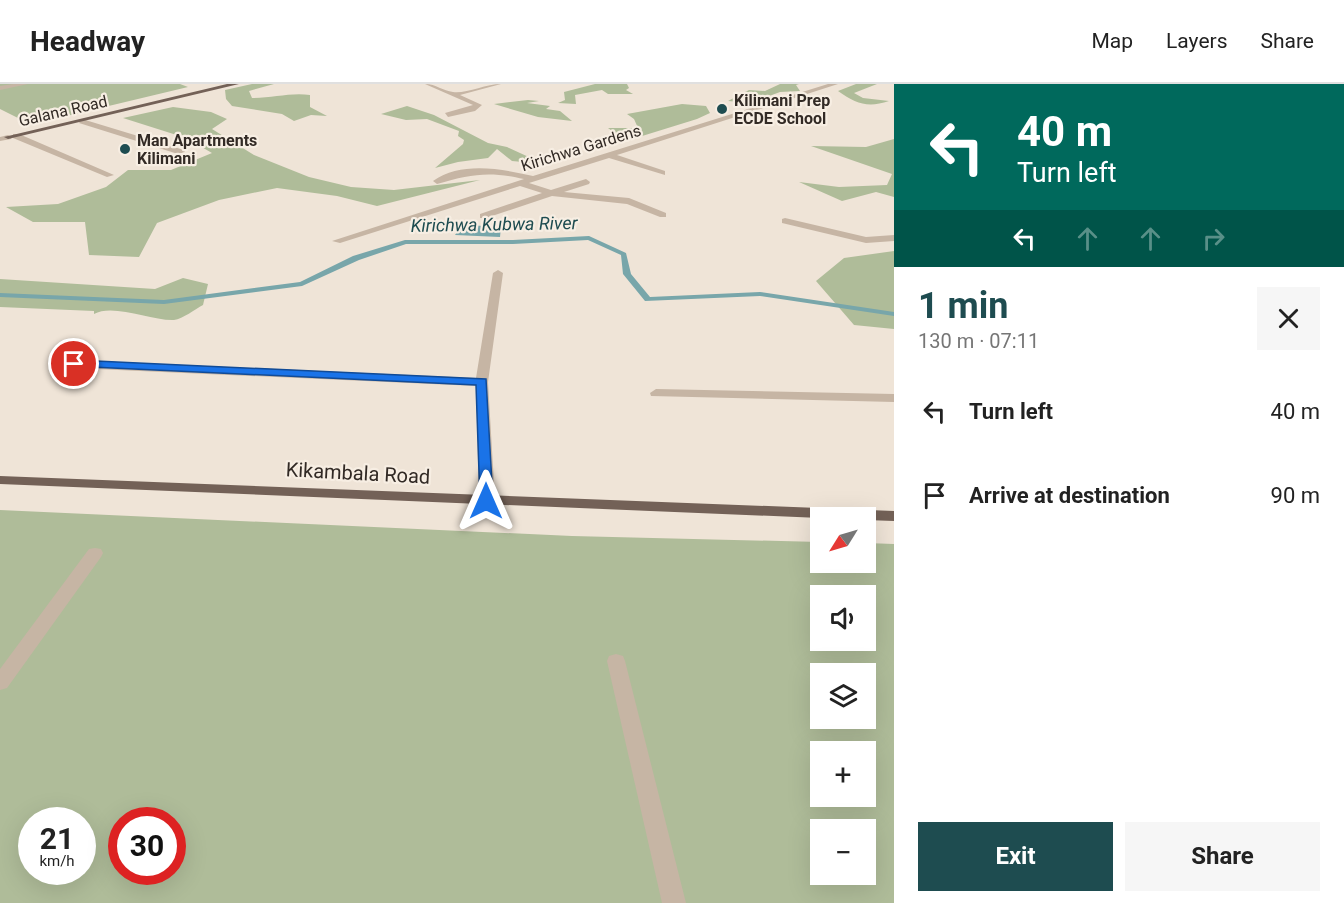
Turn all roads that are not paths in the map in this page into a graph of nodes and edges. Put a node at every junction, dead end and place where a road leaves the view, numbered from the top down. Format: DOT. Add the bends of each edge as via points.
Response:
graph roads {
  1 [pos="25,84"];
  2 [pos="236,84"];
  3 [pos="428,84"];
  4 [pos="498,84"];
  5 [pos="835,84"];
  6 [pos="0,88"];
  7 [pos="455,94"];
  8 [pos="448,115"];
  9 [pos="82,121"];
  10 [pos="0,128"];
  11 [pos="8,137"];
  12 [pos="181,152"];
  13 [pos="608,155"];
  14 [pos="662,173"];
  15 [pos="110,175"];
  16 [pos="533,179"];
  17 [pos="437,181"];
  18 [pos="586,182"];
  19 [pos="519,183"];
  20 [pos="551,194"];
  21 [pos="663,215"];
  22 [pos="483,216"];
  23 [pos="786,221"];
  24 [pos="894,238"];
  25 [pos="337,241"];
  26 [pos="498,273"];
  27 [pos="74,364"];
  28 [pos="482,382"];
  29 [pos="656,393"];
  30 [pos="894,398"];
  31 [pos="0,480"];
  32 [pos="486,501"];
  33 [pos="894,516"];
  34 [pos="95,553"];
  35 [pos="616,661"];
  36 [pos="0,683"];
  37 [pos="674,903"];
  1 -- 6 [label="street"];
  2 -- 9 [label="main road, Galana Road"];
  3 -- 7 [label="street"];
  4 -- 7 [label="street"];
  5 -- 13 [label="street, Kirichwa Gardens"];
  7 -- 8 [label="street" via="478,105"];
  9 -- 11 [label="main road, Galana Road"];
  9 -- 12 [label="street"];
  10 -- 11 [label="main road"];
  11 -- 15 [label="street"];
  13 -- 14 [label="street"];
  13 -- 16 [label="street, Kirichwa Gardens"];
  16 -- 17 [label="street" via="484,169"];
  16 -- 19 [label="street, Kirichwa Gardens"];
  18 -- 20 [label="street"];
  19 -- 20 [label="street"];
  19 -- 25 [label="street, Kirichwa Gardens"];
  20 -- 21 [label="street" via="629,201"];
  20 -- 22 [label="street"];
  23 -- 24 [label="street" via="866,240"];
  26 -- 28 [label="street"];
  27 -- 28 [label="street"];
  28 -- 32 [label="street"];
  29 -- 30 [label="street"];
  31 -- 32 [label="main road, Kikambala Road"];
  32 -- 33 [label="main road, Kikambala Road"];
  34 -- 36 [label="street"];
  35 -- 37 [label="street"];
}
